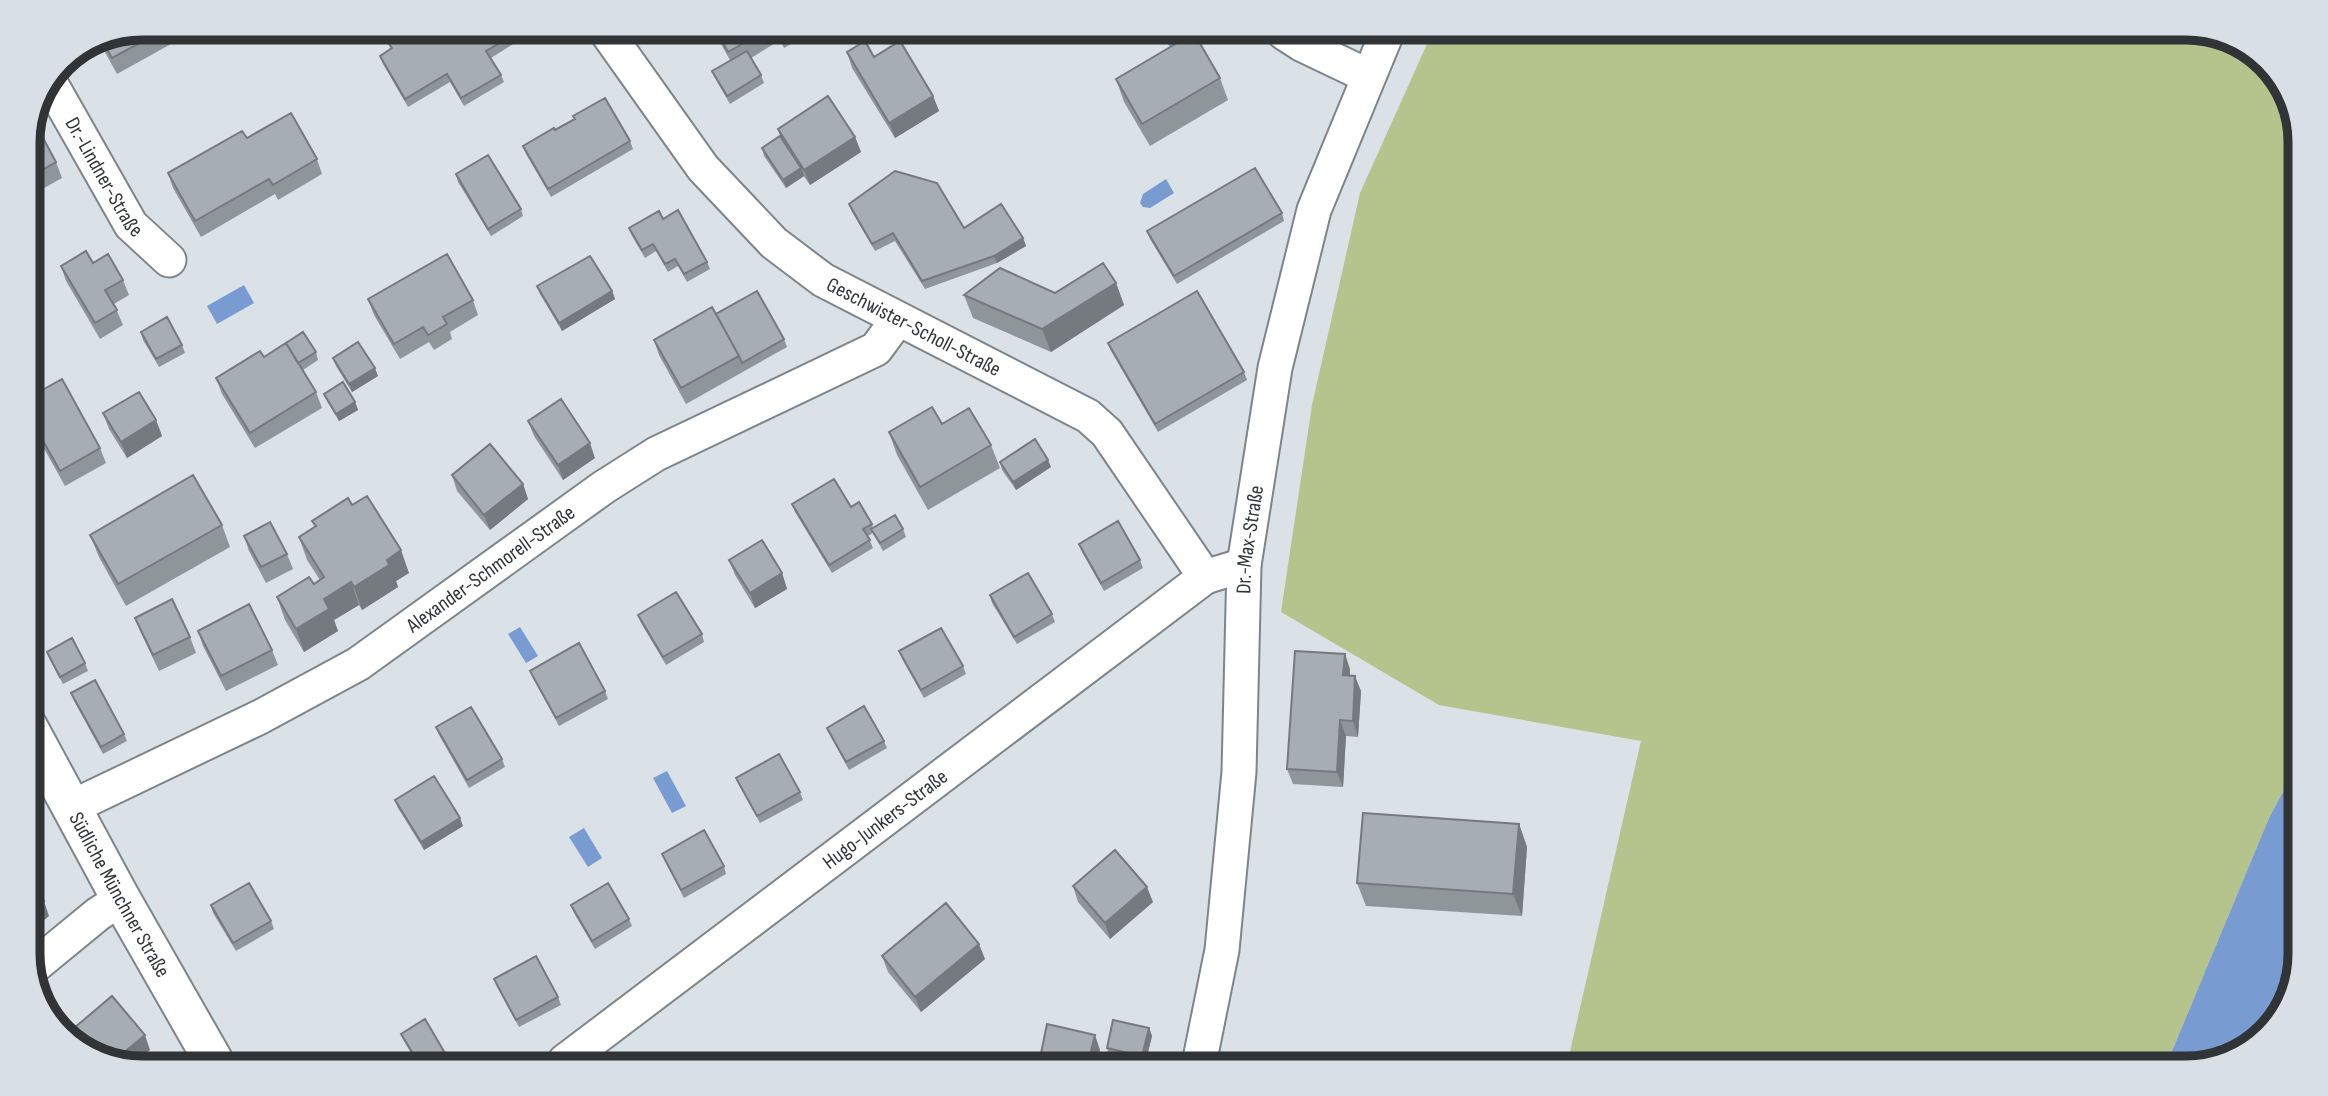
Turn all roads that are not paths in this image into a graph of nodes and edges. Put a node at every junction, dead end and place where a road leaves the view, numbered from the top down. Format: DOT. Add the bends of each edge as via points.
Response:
graph roads {
  1 [pos="612,40"];
  2 [pos="1295,40"];
  3 [pos="1384,40"];
  4 [pos="1368,76"];
  5 [pos="55,90"];
  6 [pos="169,260"];
  7 [pos="898,318"];
  8 [pos="1244,565"];
  9 [pos="1205,577"];
  10 [pos="40,749"];
  11 [pos="72,807"];
  12 [pos="121,899"];
  13 [pos="40,962"];
  14 [pos="211,1056"];
  15 [pos="572,1056"];
  16 [pos="1201,1056"];
  1 -- 7 [label="street, Geschwister-Scholl-Straße" via="704,168 774,243 823,280"];
  2 -- 4 [label="street"];
  3 -- 4 [label="street, Dr.-Max-Straße"];
  4 -- 8 [label="street, Dr.-Max-Straße" via="1314,210 1275,368"];
  5 -- 6 [label="street, Dr.-Lindner-Straße" via="131,225"];
  7 -- 9 [label="street, Geschwister-Scholl-Straße" via="1088,416 1107,433"];
  7 -- 11 [label="street, Alexander-Schmorell-Straße" via="876,349 656,454 358,664 260,717"];
  8 -- 9 [label="street"];
  8 -- 16 [label="street, Dr.-Max-Straße" via="1239,772 1222,950"];
  9 -- 15 [label="street, Hugo-Junkers-Straße"];
  10 -- 11 [label="main road, Südliche Münchner Straße"];
  11 -- 12 [label="main road, Südliche Münchner Straße"];
  12 -- 13 [label="street"];
  12 -- 14 [label="main road, Südliche Münchner Straße"];
}
